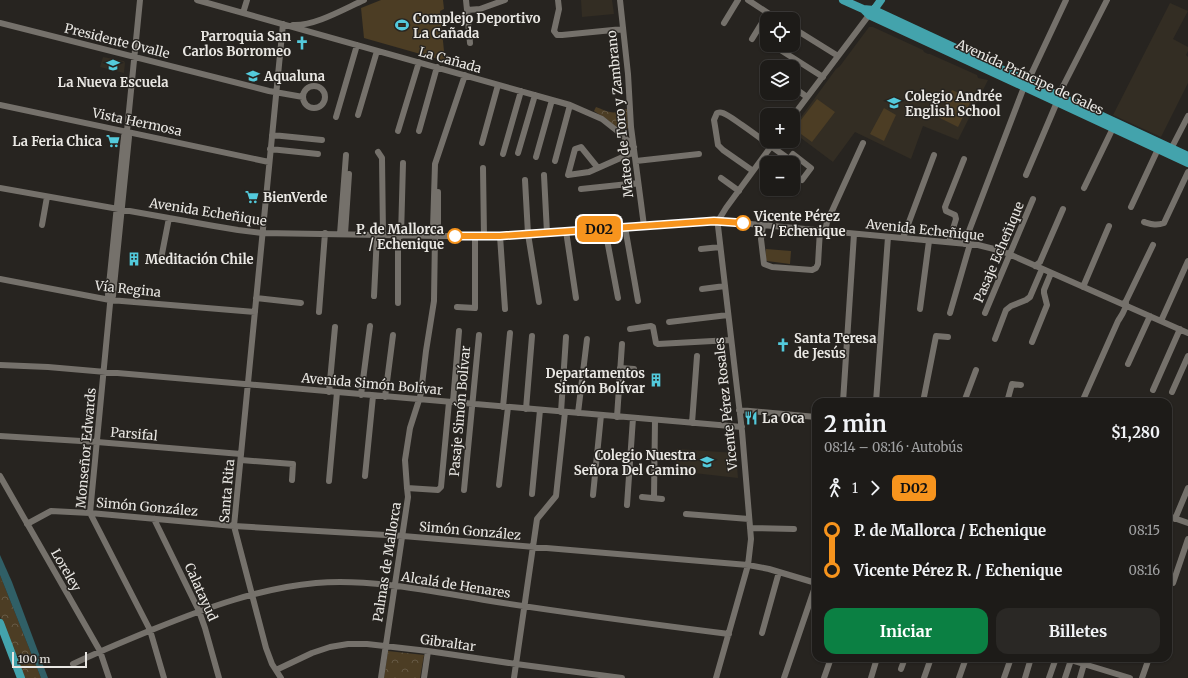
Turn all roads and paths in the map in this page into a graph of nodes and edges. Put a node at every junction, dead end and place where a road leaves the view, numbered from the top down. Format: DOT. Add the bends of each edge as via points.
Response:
graph roads {
  1 [pos="140,0"];
  2 [pos="197,0"];
  3 [pos="247,0"];
  4 [pos="364,0"];
  5 [pos="466,0"];
  6 [pos="505,0"];
  7 [pos="558,0"];
  8 [pos="620,0"];
  9 [pos="738,0"];
  10 [pos="748,0"];
  11 [pos="843,0"];
  12 [pos="881,0"];
  13 [pos="1066,0"];
  14 [pos="1107,0"];
  15 [pos="467,10"];
  16 [pos="766,12"];
  17 [pos="869,12"];
  18 [pos="243,13"];
  19 [pos="315,22"];
  20 [pos="0,23"];
  21 [pos="724,23"];
  22 [pos="283,24"];
  23 [pos="760,26"];
  24 [pos="623,29"];
  25 [pos="800,32"];
  26 [pos="316,34"];
  27 [pos="752,39"];
  28 [pos="470,43"];
  29 [pos="357,45"];
  30 [pos="377,50"];
  31 [pos="784,52"];
  32 [pos="838,56"];
  33 [pos="135,57"];
  34 [pos="419,62"];
  35 [pos="437,67"];
  36 [pos="465,75"];
  37 [pos="823,76"];
  38 [pos="498,84"];
  39 [pos="1026,84"];
  40 [pos="521,91"];
  41 [pos="800,92"];
  42 [pos="276,93"];
  43 [pos="535,95"];
  44 [pos="303,97"];
  45 [pos="807,97"];
  46 [pos="1058,99"];
  47 [pos="552,100"];
  48 [pos="0,105"];
  49 [pos="570,105"];
  50 [pos="799,108"];
  51 [pos="358,115"];
  52 [pos="1188,116"];
  53 [pos="336,117"];
  54 [pos="1113,128"];
  55 [pos="127,131"];
  56 [pos="419,131"];
  57 [pos="398,132"];
  58 [pos="621,134"];
  59 [pos="272,135"];
  60 [pos="632,135"];
  61 [pos="760,135"];
  62 [pos="322,140"];
  63 [pos="482,143"];
  64 [pos="863,144"];
  65 [pos="769,148"];
  66 [pos="777,148"];
  67 [pos="1172,148"];
  68 [pos="270,149"];
  69 [pos="1158,149"];
  70 [pos="634,150"];
  71 [pos="378,152"];
  72 [pos="518,153"];
  73 [pos="318,154"];
  74 [pos="503,154"];
  75 [pos="699,154"];
  76 [pos="346,155"];
  77 [pos="934,155"];
  78 [pos="784,156"];
  79 [pos="1188,156"];
  80 [pos="536,157"];
  81 [pos="800,159"];
  82 [pos="964,159"];
  83 [pos="555,161"];
  84 [pos="636,161"];
  85 [pos="269,162"];
  86 [pos="403,163"];
  87 [pos="1188,163"];
  88 [pos="483,168"];
  89 [pos="598,168"];
  90 [pos="753,171"];
  91 [pos="1188,172"];
  92 [pos="349,174"];
  93 [pos="544,175"];
  94 [pos="1026,175"];
  95 [pos="721,178"];
  96 [pos="800,178"];
  97 [pos="525,180"];
  98 [pos="638,183"];
  99 [pos="0,188"];
  100 [pos="1084,188"];
  101 [pos="581,190"];
  102 [pos="739,190"];
  103 [pos="47,197"];
  104 [pos="1033,199"];
  105 [pos="1131,207"];
  106 [pos="120,209"];
  107 [pos="1063,209"];
  108 [pos="169,218"];
  109 [pos="718,221"];
  110 [pos="1144,222"];
  111 [pos="42,225"];
  112 [pos="763,225"];
  113 [pos="644,226"];
  114 [pos="1109,226"];
  115 [pos="625,227"];
  116 [pos="605,229"];
  117 [pos="566,231"];
  118 [pos="823,231"];
  119 [pos="262,233"];
  120 [pos="325,233"];
  121 [pos="547,233"];
  122 [pos="343,234"];
  123 [pos="528,234"];
  124 [pos="854,234"];
  125 [pos="380,235"];
  126 [pos="400,236"];
  127 [pos="435,236"];
  128 [pos="475,236"];
  129 [pos="484,236"];
  130 [pos="500,236"];
  131 [pos="888,237"];
  132 [pos="903,238"];
  133 [pos="929,241"];
  134 [pos="949,242"];
  135 [pos="967,244"];
  136 [pos="1153,245"];
  137 [pos="720,247"];
  138 [pos="700,250"];
  139 [pos="1010,254"];
  140 [pos="161,259"];
  141 [pos="1188,261"];
  142 [pos="1039,266"];
  143 [pos="1051,273"];
  144 [pos="0,279"];
  145 [pos="725,286"];
  146 [pos="1083,287"];
  147 [pos="702,289"];
  148 [pos="374,296"];
  149 [pos="256,298"];
  150 [pos="576,298"];
  151 [pos="618,298"];
  152 [pos="110,300"];
  153 [pos="638,301"];
  154 [pos="539,302"];
  155 [pos="301,303"];
  156 [pos="398,303"];
  157 [pos="1125,304"];
  158 [pos="457,307"];
  159 [pos="920,308"];
  160 [pos="505,309"];
  161 [pos="255,312"];
  162 [pos="318,312"];
  163 [pos="950,313"];
  164 [pos="985,313"];
  165 [pos="728,315"];
  166 [pos="1150,316"];
  167 [pos="1161,321"];
  168 [pos="669,322"];
  169 [pos="370,326"];
  170 [pos="335,327"];
  171 [pos="630,329"];
  172 [pos="1180,329"];
  173 [pos="458,331"];
  174 [pos="510,333"];
  175 [pos="1188,333"];
  176 [pos="478,334"];
  177 [pos="393,335"];
  178 [pos="532,336"];
  179 [pos="566,337"];
  180 [pos="948,337"];
  181 [pos="587,339"];
  182 [pos="996,339"];
  183 [pos="731,340"];
  184 [pos="1032,342"];
  185 [pos="622,344"];
  186 [pos="697,356"];
  187 [pos="1188,356"];
  188 [pos="1128,364"];
  189 [pos="0,365"];
  190 [pos="620,368"];
  191 [pos="634,369"];
  192 [pos="976,370"];
  193 [pos="104,372"];
  194 [pos="248,385"];
  195 [pos="1021,385"];
  196 [pos="1153,390"];
  197 [pos="329,392"];
  198 [pos="337,392"];
  199 [pos="1172,392"];
  200 [pos="361,395"];
  201 [pos="373,396"];
  202 [pos="385,397"];
  203 [pos="843,398"];
  204 [pos="876,398"];
  205 [pos="924,398"];
  206 [pos="966,398"];
  207 [pos="1008,398"];
  208 [pos="1084,398"];
  209 [pos="419,400"];
  210 [pos="451,402"];
  211 [pos="472,404"];
  212 [pos="505,407"];
  213 [pos="526,409"];
  214 [pos="540,410"];
  215 [pos="739,410"];
  216 [pos="563,412"];
  217 [pos="578,413"];
  218 [pos="601,415"];
  219 [pos="616,417"];
  220 [pos="812,417"];
  221 [pos="633,418"];
  222 [pos="655,420"];
  223 [pos="692,423"];
  224 [pos="742,427"];
  225 [pos="0,436"];
  226 [pos="97,442"];
  227 [pos="241,457"];
  228 [pos="0,476"];
  229 [pos="365,476"];
  230 [pos="292,480"];
  231 [pos="329,481"];
  232 [pos="499,485"];
  233 [pos="407,488"];
  234 [pos="1188,488"];
  235 [pos="464,490"];
  236 [pos="532,494"];
  237 [pos="593,495"];
  238 [pos="642,497"];
  239 [pos="654,498"];
  240 [pos="662,499"];
  241 [pos="627,505"];
  242 [pos="90,513"];
  243 [pos="686,514"];
  244 [pos="1172,518"];
  245 [pos="154,519"];
  246 [pos="749,519"];
  247 [pos="1175,519"];
  248 [pos="27,524"];
  249 [pos="1188,524"];
  250 [pos="234,526"];
  251 [pos="750,528"];
  252 [pos="794,529"];
  253 [pos="403,536"];
  254 [pos="1188,539"];
  255 [pos="533,548"];
  256 [pos="748,565"];
  257 [pos="779,572"];
  258 [pos="812,583"];
  259 [pos="1173,583"];
  260 [pos="395,586"];
  261 [pos="253,595"];
  262 [pos="812,596"];
  263 [pos="524,607"];
  264 [pos="199,610"];
  265 [pos="0,623"];
  266 [pos="150,630"];
  267 [pos="762,633"];
  268 [pos="728,634"];
  269 [pos="386,646"];
  270 [pos="100,651"];
  271 [pos="428,651"];
  272 [pos="830,662"];
  273 [pos="876,662"];
  274 [pos="904,662"];
  275 [pos="930,662"];
  276 [pos="965,662"];
  277 [pos="1010,662"];
  278 [pos="1030,662"];
  279 [pos="1055,662"];
  280 [pos="1066,662"];
  281 [pos="1082,662"];
  282 [pos="1144,662"];
  283 [pos="1148,662"];
  284 [pos="1088,663"];
  285 [pos="73,664"];
  286 [pos="516,664"];
  287 [pos="901,669"];
  288 [pos="276,670"];
  289 [pos="1110,675"];
  290 [pos="21,678"];
  291 [pos="109,678"];
  292 [pos="164,678"];
  293 [pos="219,678"];
  294 [pos="281,678"];
  295 [pos="381,678"];
  296 [pos="424,678"];
  297 [pos="514,678"];
  298 [pos="622,678"];
  299 [pos="716,678"];
  300 [pos="784,678"];
  301 [pos="824,678"];
  302 [pos="871,678"];
  303 [pos="924,678"];
  304 [pos="959,678"];
  305 [pos="1004,678"];
  306 [pos="1025,678"];
  307 [pos="1050,678"];
  308 [pos="1065,678"];
  309 [pos="1080,678"];
  310 [pos="1130,678"];
  311 [pos="1138,678"];
  312 [pos="1142,678"];
  1 -- 33 [label="street, Monseñor Edwards"];
  2 -- 18 [label="street, La Cañada"];
  3 -- 18 [label="street"];
  4 -- 19 [label="street"];
  5 -- 15 [label="street"];
  6 -- 15 [label="street" via="480,9"];
  7 -- 24 [label="street" via="559,9 554,31 557,35"];
  8 -- 24 [label="street, Mateo de Toro y Zambrano"];
  9 -- 21 [label="street"];
  10 -- 16 [label="street"];
  11 -- 17 [label="main road, Avenida Príncipe de Gales"];
  12 -- 17 [label="main road"];
  13 -- 39 [label="street, Pasaje Echeñique"];
  14 -- 46 [label="street"];
  15 -- 28 [label="street"];
  17 -- 32 [label="street"];
  17 -- 39 [label="main road, Avenida Príncipe de Gales"];
  18 -- 22 [label="street, La Cañada"];
  19 -- 22 [label="street"];
  19 -- 26 [label="street" via="313,28"];
  20 -- 33 [label="street, Presidente Ovalle"];
  22 -- 26 [label="street, La Cañada"];
  22 -- 42 [label="street, Santa Rita"];
  23 -- 27 [label="street"];
  24 -- 60 [label="street, Mateo de Toro y Zambrano"];
  25 -- 32 [label="street"];
  26 -- 29 [label="street, La Cañada"];
  29 -- 30 [label="street, La Cañada"];
  29 -- 53 [label="street"];
  30 -- 34 [label="street, La Cañada"];
  30 -- 51 [label="street"];
  31 -- 37 [label="street"];
  32 -- 37 [label="street"];
  33 -- 42 [label="street, Presidente Ovalle"];
  33 -- 55 [label="street, Monseñor Edwards"];
  34 -- 35 [label="street, La Cañada"];
  34 -- 57 [label="street"];
  35 -- 36 [label="street, La Cañada"];
  35 -- 56 [label="street"];
  36 -- 38 [label="street, La Cañada"];
  36 -- 127 [label="street, Palmas de Mallorca" via="438,156 438,229"];
  37 -- 45 [label="street"];
  38 -- 40 [label="street, La Cañada"];
  38 -- 63 [label="street"];
  39 -- 46 [label="main road, Avenida Príncipe de Gales"];
  39 -- 135 [label="street, Pasaje Echeñique"];
  40 -- 43 [label="street, La Cañada"];
  40 -- 74 [label="street"];
  41 -- 45 [label="street"];
  42 -- 44 [label="street, Presidente Ovalle"];
  42 -- 59 [label="street, Santa Rita"];
  43 -- 47 [label="street, La Cañada"];
  43 -- 72 [label="street"];
  45 -- 50 [label="street"];
  46 -- 54 [label="main road, Avenida Príncipe de Gales"];
  46 -- 67 [label="main road, Avenida Príncipe de Gales"];
  46 -- 94 [label="street"];
  47 -- 49 [label="street, La Cañada"];
  47 -- 80 [label="street"];
  48 -- 55 [label="street, Vista Hermosa"];
  49 -- 58 [label="street, La Cañada" via="602,119"];
  49 -- 83 [label="street"];
  52 -- 67 [label="street"];
  54 -- 69 [label="main road, Avenida Príncipe de Gales"];
  54 -- 100 [label="street"];
  55 -- 85 [label="street, Vista Hermosa"];
  55 -- 106 [label="street, Monseñor Edwards" via="129,137"];
  58 -- 60 [label="street"];
  58 -- 70 [label="street, La Cañada"];
  59 -- 62 [label="street"];
  59 -- 68 [label="street, Santa Rita"];
  60 -- 70 [label="street, Mateo de Toro y Zambrano"];
  61 -- 90 [label="street" via="723,113 717,113 715,116 718,146"];
  64 -- 118 [label="street"];
  65 -- 90 [label="street"];
  66 -- 78 [label="street"];
  67 -- 79 [label="main road, Avenida Príncipe de Gales"];
  68 -- 73 [label="street"];
  68 -- 85 [label="street, Santa Rita"];
  69 -- 87 [label="main road, Avenida Príncipe de Gales"];
  69 -- 105 [label="street"];
  70 -- 84 [label="street, Mateo de Toro y Zambrano"];
  70 -- 89 [label="street"];
  71 -- 125 [label="street" via="382,158"];
  75 -- 84 [label="street"];
  76 -- 122 [label="street"];
  77 -- 132 [label="street"];
  81 -- 96 [label="street" via="811,168 802,180"];
  82 -- 134 [label="street" via="945,207 956,219"];
  84 -- 98 [label="street, Mateo de Toro y Zambrano"];
  85 -- 119 [label="street, Santa Rita"];
  86 -- 126 [label="street"];
  88 -- 129 [label="street"];
  89 -- 89 [label="street" via="581,147 575,149 568,175"];
  90 -- 102 [label="street"];
  91 -- 110 [label="street" via="1164,223 1154,225"];
  92 -- 122 [label="street"];
  93 -- 121 [label="street"];
  95 -- 102 [label="street"];
  97 -- 123 [label="street"];
  98 -- 101 [label="street"];
  98 -- 113 [label="street, Mateo de Toro y Zambrano"];
  99 -- 103 [label="street, Avenida Echeñique"];
  102 -- 109 [label="street"];
  103 -- 106 [label="street, Avenida Echeñique"];
  103 -- 111 [label="street"];
  104 -- 139 [label="street, Pasaje Echeñique"];
  106 -- 108 [label="street, Avenida Echeñique"];
  106 -- 152 [label="street, Monseñor Edwards" via="114,296"];
  107 -- 142 [label="street"];
  108 -- 119 [label="street, Avenida Echeñique"];
  108 -- 140 [label="street"];
  109 -- 112 [label="street, Avenida Echeñique"];
  109 -- 113 [label="street, Avenida Echeñique"];
  109 -- 137 [label="street, Vicente Pérez Rosales"];
  112 -- 118 [label="street, Avenida Echeñique"];
  112 -- 118 [label="street" via="761,239 764,264 772,267 812,270 816,268"];
  113 -- 115 [label="street, Avenida Echeñique"];
  114 -- 146 [label="street"];
  115 -- 116 [label="street, Avenida Echeñique"];
  115 -- 153 [label="street"];
  116 -- 117 [label="street, Avenida Echeñique"];
  116 -- 151 [label="street"];
  117 -- 121 [label="street, Avenida Echeñique"];
  117 -- 150 [label="street"];
  118 -- 124 [label="street, Avenida Echeñique"];
  119 -- 120 [label="street, Avenida Echeñique"];
  119 -- 149 [label="street, Santa Rita"];
  120 -- 122 [label="street, Avenida Echeñique"];
  120 -- 162 [label="street"];
  121 -- 123 [label="street, Avenida Echeñique"];
  122 -- 125 [label="street, Avenida Echeñique"];
  123 -- 130 [label="street, Avenida Echeñique"];
  123 -- 154 [label="street"];
  124 -- 131 [label="street, Avenida Echeñique"];
  124 -- 203 [label="street"];
  125 -- 126 [label="street, Avenida Echeñique"];
  125 -- 148 [label="street"];
  126 -- 127 [label="street, Avenida Echeñique"];
  126 -- 156 [label="street"];
  127 -- 128 [label="street, Avenida Echeñique"];
  127 -- 209 [label="street, Palmas de Mallorca" via="434,301"];
  128 -- 129 [label="street, Avenida Echeñique"];
  128 -- 158 [label="street" via="475,308"];
  129 -- 130 [label="street, Avenida Echeñique"];
  130 -- 160 [label="street"];
  131 -- 132 [label="street, Avenida Echeñique"];
  131 -- 204 [label="street"];
  132 -- 133 [label="street, Avenida Echeñique"];
  133 -- 134 [label="street, Avenida Echeñique"];
  133 -- 159 [label="street"];
  134 -- 135 [label="street, Avenida Echeñique"];
  135 -- 139 [label="street, Avenida Echeñique"];
  135 -- 163 [label="street, Pasaje Echeñique"];
  136 -- 157 [label="street"];
  137 -- 138 [label="street"];
  137 -- 145 [label="street, Vicente Pérez Rosales"];
  139 -- 142 [label="street, Avenida Echeñique"];
  139 -- 164 [label="street, Pasaje Echeñique"];
  141 -- 167 [label="street"];
  142 -- 143 [label="street, Avenida Echeñique"];
  142 -- 182 [label="street" via="1030,296 1006,310"];
  143 -- 146 [label="street, Avenida Echeñique"];
  143 -- 184 [label="street" via="1044,292 1048,305"];
  144 -- 152 [label="street, Vía Regina"];
  145 -- 147 [label="street"];
  145 -- 165 [label="street, Vicente Pérez Rosales"];
  146 -- 157 [label="street, Avenida Echeñique"];
  149 -- 155 [label="street"];
  149 -- 161 [label="street, Santa Rita"];
  152 -- 161 [label="street, Vía Regina"];
  152 -- 193 [label="street, Monseñor Edwards"];
  157 -- 166 [label="street, Avenida Echeñique"];
  157 -- 208 [label="street"];
  161 -- 194 [label="street, Santa Rita"];
  165 -- 168 [label="street"];
  165 -- 183 [label="street, Vicente Pérez Rosales"];
  166 -- 167 [label="street, Avenida Echeñique"];
  166 -- 188 [label="street"];
  167 -- 172 [label="street, Avenida Echeñique"];
  169 -- 200 [label="street"];
  170 -- 197 [label="street"];
  171 -- 183 [label="street" via="653,327 655,341 658,344"];
  172 -- 175 [label="street, Avenida Echeñique"];
  172 -- 196 [label="street"];
  173 -- 210 [label="street, Pasaje Simón Bolívar"];
  174 -- 212 [label="street"];
  176 -- 211 [label="street, Pasaje Simón Bolívar"];
  177 -- 202 [label="street"];
  178 -- 213 [label="street"];
  179 -- 216 [label="street"];
  180 -- 205 [label="street" via="936,336"];
  181 -- 217 [label="street"];
  183 -- 215 [label="street, Vicente Pérez Rosales"];
  185 -- 190 [label="street"];
  186 -- 223 [label="street"];
  187 -- 199 [label="street"];
  189 -- 193 [label="street, Avenida Simón Bolívar"];
  190 -- 191 [label="street"];
  190 -- 219 [label="street"];
  192 -- 206 [label="street"];
  193 -- 194 [label="street, Avenida Simón Bolívar"];
  193 -- 226 [label="street, Monseñor Edwards"];
  194 -- 197 [label="street, Avenida Simón Bolívar"];
  194 -- 227 [label="street, Santa Rita"];
  195 -- 207 [label="street" via="1012,384"];
  197 -- 198 [label="street, Avenida Simón Bolívar"];
  198 -- 200 [label="street, Avenida Simón Bolívar"];
  198 -- 231 [label="street"];
  200 -- 201 [label="street, Avenida Simón Bolívar"];
  201 -- 202 [label="street, Avenida Simón Bolívar"];
  201 -- 229 [label="street"];
  202 -- 209 [label="street, Avenida Simón Bolívar"];
  209 -- 210 [label="street, Avenida Simón Bolívar"];
  209 -- 233 [label="street, Palmas de Mallorca" via="410,428 405,460"];
  210 -- 211 [label="street, Avenida Simón Bolívar"];
  210 -- 233 [label="street, Pasaje Simón Bolívar" via="441,487 438,490"];
  211 -- 212 [label="street, Avenida Simón Bolívar"];
  211 -- 235 [label="street, Pasaje Simón Bolívar"];
  212 -- 213 [label="street, Avenida Simón Bolívar"];
  212 -- 232 [label="street"];
  213 -- 214 [label="street, Avenida Simón Bolívar"];
  214 -- 216 [label="street, Avenida Simón Bolívar"];
  214 -- 236 [label="street"];
  215 -- 220 [label="street"];
  215 -- 224 [label="street, Vicente Pérez Rosales"];
  216 -- 217 [label="street, Avenida Simón Bolívar"];
  216 -- 255 [label="street" via="556,496 537,519"];
  217 -- 218 [label="street, Avenida Simón Bolívar"];
  218 -- 219 [label="street, Avenida Simón Bolívar"];
  218 -- 237 [label="street"];
  219 -- 221 [label="street, Avenida Simón Bolívar"];
  221 -- 222 [label="street, Avenida Simón Bolívar"];
  221 -- 241 [label="street"];
  222 -- 223 [label="street, Avenida Simón Bolívar"];
  222 -- 239 [label="street"];
  223 -- 224 [label="street, Avenida Simón Bolívar"];
  224 -- 246 [label="street, Vicente Pérez Rosales"];
  225 -- 226 [label="street, Parsifal"];
  226 -- 227 [label="street, Parsifal"];
  226 -- 242 [label="street, Monseñor Edwards"];
  227 -- 230 [label="street, Parsifal" via="293,464"];
  227 -- 250 [label="street, Santa Rita"];
  228 -- 248 [label="street, Loreley"];
  233 -- 253 [label="street, Palmas de Mallorca"];
  234 -- 247 [label="street"];
  238 -- 239 [label="street"];
  239 -- 240 [label="street"];
  242 -- 245 [label="street, Simón González"];
  242 -- 248 [label="street, Simón González" via="51,511"];
  242 -- 266 [label="street, Monseñor Edwards"];
  243 -- 246 [label="street"];
  244 -- 247 [label="street"];
  245 -- 250 [label="street, Simón González"];
  245 -- 264 [label="street, Calatayud"];
  246 -- 251 [label="street, Vicente Pérez Rosales"];
  247 -- 249 [label="street"];
  248 -- 270 [label="street, Loreley"];
  250 -- 253 [label="street, Simón González"];
  250 -- 261 [label="street, Santa Rita"];
  251 -- 252 [label="street"];
  251 -- 256 [label="street, Vicente Pérez Rosales"];
  253 -- 255 [label="street, Simón González"];
  253 -- 260 [label="street, Palmas de Mallorca"];
  254 -- 259 [label="street"];
  255 -- 256 [label="street, Simón González"];
  255 -- 263 [label="street"];
  256 -- 257 [label="street, Simón González"];
  256 -- 268 [label="street, Vicente Pérez Rosales"];
  257 -- 258 [label="street, Simón González"];
  257 -- 267 [label="street"];
  260 -- 261 [label="street, Alcalá de Henares" via="328,582 304,584"];
  260 -- 263 [label="street, Alcalá de Henares"];
  260 -- 269 [label="street, Palmas de Mallorca"];
  261 -- 264 [label="street, Alcalá de Henares"];
  261 -- 288 [label="street, Santa Rita" via="263,638"];
  262 -- 300 [label="street"];
  263 -- 268 [label="street, Alcalá de Henares"];
  263 -- 286 [label="street"];
  264 -- 266 [label="street, Alcalá de Henares"];
  264 -- 293 [label="street, Calatayud"];
  265 -- 290 [label="main road"];
  266 -- 270 [label="street, Alcalá de Henares"];
  266 -- 292 [label="street, Monseñor Edwards"];
  268 -- 299 [label="street, Vicente Pérez Rosales"];
  269 -- 271 [label="street, Gibraltar"];
  269 -- 288 [label="street, Gibraltar" via="358,644 330,647"];
  269 -- 295 [label="street, Palmas de Mallorca"];
  270 -- 285 [label="street, Alcalá de Henares"];
  270 -- 291 [label="street, Loreley"];
  271 -- 286 [label="street, Gibraltar"];
  271 -- 296 [label="street"];
  272 -- 301 [label="street"];
  273 -- 302 [label="street"];
  274 -- 287 [label="street"];
  275 -- 303 [label="street"];
  276 -- 304 [label="street"];
  277 -- 305 [label="street"];
  278 -- 306 [label="street"];
  279 -- 307 [label="street"];
  280 -- 308 [label="street"];
  281 -- 284 [label="street"];
  282 -- 311 [label="street"];
  283 -- 312 [label="street"];
  284 -- 289 [label="street"];
  284 -- 309 [label="street"];
  286 -- 297 [label="street"];
  286 -- 298 [label="street, Gibraltar"];
  288 -- 294 [label="street, Santa Rita"];
  289 -- 310 [label="street"];
}
